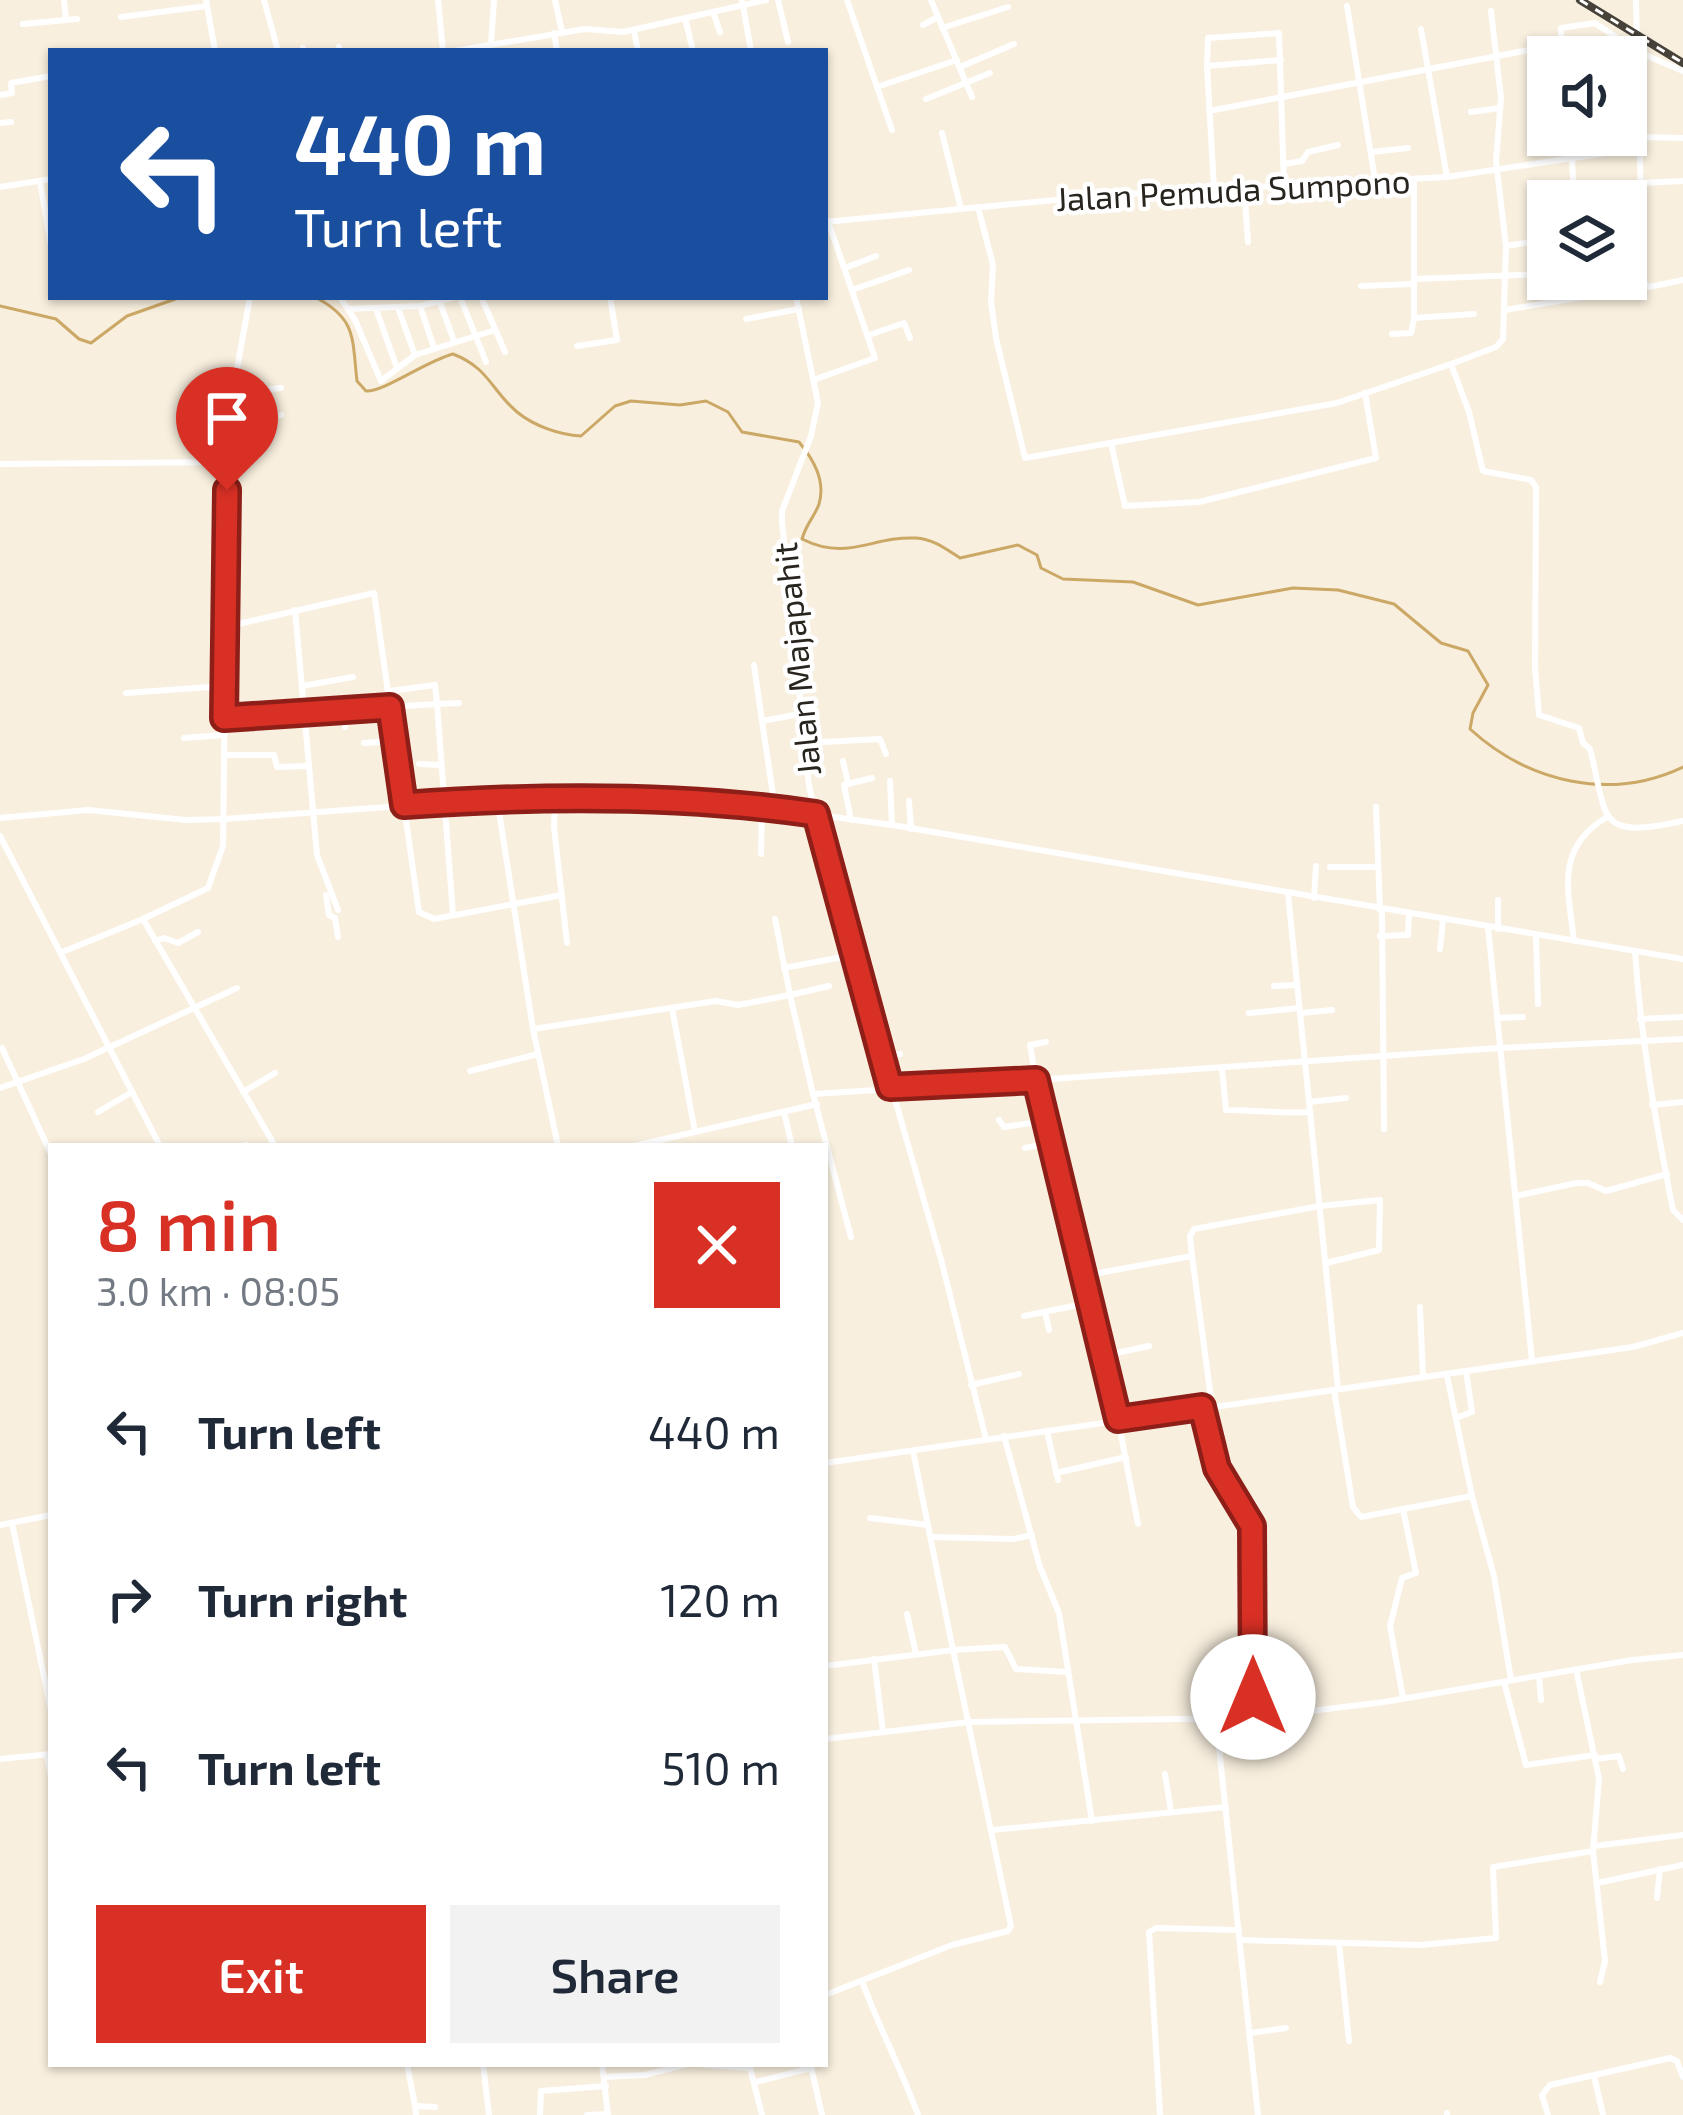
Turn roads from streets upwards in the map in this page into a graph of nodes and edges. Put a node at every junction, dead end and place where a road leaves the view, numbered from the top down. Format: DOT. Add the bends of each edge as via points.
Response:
graph roads {
  1 [pos="64,0"];
  2 [pos="164,0"];
  3 [pos="264,0"];
  4 [pos="438,0"];
  5 [pos="494,0"];
  6 [pos="555,0"];
  7 [pos="697,0"];
  8 [pos="714,0"];
  9 [pos="766,0"];
  10 [pos="778,0"];
  11 [pos="847,0"];
  12 [pos="931,0"];
  13 [pos="1636,0"];
  14 [pos="206,3"];
  15 [pos="742,3"];
  16 [pos="1348,6"];
  17 [pos="1008,7"];
  18 [pos="1491,10"];
  19 [pos="166,11"];
  20 [pos="715,11"];
  21 [pos="700,15"];
  22 [pos="121,16"];
  23 [pos="938,17"];
  24 [pos="685,18"];
  25 [pos="76,19"];
  26 [pos="66,20"];
  27 [pos="23,24"];
  28 [pos="923,25"];
  29 [pos="942,28"];
  30 [pos="1421,28"];
  31 [pos="634,30"];
  32 [pos="558,32"];
  33 [pos="720,32"];
  34 [pos="1561,36"];
  35 [pos="1614,36"];
  36 [pos="1637,36"];
  37 [pos="788,42"];
  38 [pos="1014,44"];
  39 [pos="491,45"];
  40 [pos="214,48"];
  41 [pos="277,48"];
  42 [pos="443,48"];
  43 [pos="472,48"];
  44 [pos="557,48"];
  45 [pos="637,48"];
  46 [pos="692,48"];
  47 [pos="750,48"];
  48 [pos="1527,49"];
  49 [pos="1497,53"];
  50 [pos="1647,56"];
  51 [pos="1281,60"];
  52 [pos="958,63"];
  53 [pos="1207,66"];
  54 [pos="1429,68"];
  55 [pos="1683,71"];
  56 [pos="990,73"];
  57 [pos="48,77"];
  58 [pos="1361,82"];
  59 [pos="967,84"];
  60 [pos="877,87"];
  61 [pos="0,95"];
  62 [pos="972,97"];
  63 [pos="1283,97"];
  64 [pos="926,99"];
  65 [pos="1500,109"];
  66 [pos="1209,111"];
  67 [pos="1472,112"];
  68 [pos="11,122"];
  69 [pos="0,124"];
  70 [pos="892,130"];
  71 [pos="942,133"];
  72 [pos="1647,137"];
  73 [pos="1683,138"];
  74 [pos="1338,145"];
  75 [pos="1408,148"];
  76 [pos="1372,152"];
  77 [pos="1573,156"];
  78 [pos="1591,156"];
  79 [pos="1573,159"];
  80 [pos="1284,164"];
  81 [pos="1498,171"];
  82 [pos="1447,177"];
  83 [pos="48,180"];
  84 [pos="1414,180"];
  85 [pos="1574,180"];
  86 [pos="40,181"];
  87 [pos="1683,181"];
  88 [pos="1375,182"];
  89 [pos="1647,183"];
  90 [pos="1284,185"];
  91 [pos="0,187"];
  92 [pos="1244,187"];
  93 [pos="1214,188"];
  94 [pos="978,207"];
  95 [pos="961,209"];
  96 [pos="828,222"];
  97 [pos="828,227"];
  98 [pos="48,228"];
  99 [pos="1248,242"];
  100 [pos="1527,242"];
  101 [pos="1506,246"];
  102 [pos="876,256"];
  103 [pos="844,268"];
  104 [pos="909,270"];
  105 [pos="1527,275"];
  106 [pos="1505,276"];
  107 [pos="1683,280"];
  108 [pos="1414,281"];
  109 [pos="1360,286"];
  110 [pos="1647,287"];
  111 [pos="852,290"];
  112 [pos="250,300"];
  113 [pos="342,300"];
  114 [pos="439,300"];
  115 [pos="458,300"];
  116 [pos="482,300"];
  117 [pos="610,300"];
  118 [pos="798,300"];
  119 [pos="1566,300"];
  120 [pos="397,306"];
  121 [pos="420,306"];
  122 [pos="375,308"];
  123 [pos="348,309"];
  124 [pos="799,309"];
  125 [pos="1504,310"];
  126 [pos="1474,314"];
  127 [pos="746,319"];
  128 [pos="1414,319"];
  129 [pos="495,330"];
  130 [pos="1392,334"];
  131 [pos="869,335"];
  132 [pos="475,338"];
  133 [pos="910,338"];
  134 [pos="454,341"];
  135 [pos="577,346"];
  136 [pos="434,348"];
  137 [pos="505,352"];
  138 [pos="415,355"];
  139 [pos="486,362"];
  140 [pos="1451,364"];
  141 [pos="397,368"];
  142 [pos="816,379"];
  143 [pos="281,388"];
  144 [pos="231,393"];
  145 [pos="1365,393"];
  146 [pos="281,415"];
  147 [pos="228,419"];
  148 [pos="1111,443"];
  149 [pos="229,462"];
  150 [pos="0,464"];
  151 [pos="296,610"];
  152 [pos="225,627"];
  153 [pos="754,665"];
  154 [pos="353,677"];
  155 [pos="224,686"];
  156 [pos="302,686"];
  157 [pos="388,691"];
  158 [pos="126,693"];
  159 [pos="459,703"];
  160 [pos="437,704"];
  161 [pos="390,707"];
  162 [pos="344,709"];
  163 [pos="304,711"];
  164 [pos="800,713"];
  165 [pos="224,718"];
  166 [pos="762,721"];
  167 [pos="345,727"];
  168 [pos="224,735"];
  169 [pos="184,738"];
  170 [pos="393,740"];
  171 [pos="364,743"];
  172 [pos="804,743"];
  173 [pos="886,754"];
  174 [pos="224,755"];
  175 [pos="843,760"];
  176 [pos="419,764"];
  177 [pos="440,765"];
  178 [pos="308,766"];
  179 [pos="872,778"];
  180 [pos="890,781"];
  181 [pos="848,783"];
  182 [pos="497,799"];
  183 [pos="555,799"];
  184 [pos="909,801"];
  185 [pos="444,802"];
  186 [pos="404,805"];
  187 [pos="1376,807"];
  188 [pos="762,808"];
  189 [pos="776,809"];
  190 [pos="312,812"];
  191 [pos="816,814"];
  192 [pos="1607,817"];
  193 [pos="0,818"];
  194 [pos="224,819"];
  195 [pos="851,820"];
  196 [pos="1683,821"];
  197 [pos="892,825"];
  198 [pos="911,829"];
  199 [pos="0,836"];
  200 [pos="761,854"];
  201 [pos="1316,866"];
  202 [pos="1330,867"];
  203 [pos="1377,867"];
  204 [pos="1288,894"];
  205 [pos="326,895"];
  206 [pos="562,895"];
  207 [pos="1314,898"];
  208 [pos="1498,900"];
  209 [pos="512,903"];
  210 [pos="338,910"];
  211 [pos="1381,910"];
  212 [pos="1409,914"];
  213 [pos="453,915"];
  214 [pos="143,919"];
  215 [pos="775,919"];
  216 [pos="1443,920"];
  217 [pos="1488,927"];
  218 [pos="1498,928"];
  219 [pos="198,932"];
  220 [pos="1380,936"];
  221 [pos="1536,936"];
  222 [pos="338,937"];
  223 [pos="155,941"];
  224 [pos="1574,941"];
  225 [pos="567,943"];
  226 [pos="1440,950"];
  227 [pos="1635,952"];
  228 [pos="59,953"];
  229 [pos="853,955"];
  230 [pos="1683,959"];
  231 [pos="784,968"];
  232 [pos="1297,985"];
  233 [pos="829,986"];
  234 [pos="1274,986"];
  235 [pos="237,988"];
  236 [pos="790,995"];
  237 [pos="1538,1004"];
  238 [pos="672,1008"];
  239 [pos="193,1010"];
  240 [pos="1332,1010"];
  241 [pos="1300,1011"];
  242 [pos="1249,1013"];
  243 [pos="1523,1017"];
  244 [pos="1683,1017"];
  245 [pos="1496,1018"];
  246 [pos="1640,1019"];
  247 [pos="533,1029"];
  248 [pos="1683,1040"];
  249 [pos="1641,1041"];
  250 [pos="1046,1042"];
  251 [pos="2,1048"];
  252 [pos="109,1048"];
  253 [pos="1499,1048"];
  254 [pos="538,1054"];
  255 [pos="900,1054"];
  256 [pos="882,1058"];
  257 [pos="1384,1058"];
  258 [pos="1305,1063"];
  259 [pos="1222,1069"];
  260 [pos="470,1071"];
  261 [pos="275,1073"];
  262 [pos="1036,1080"];
  263 [pos="20,1084"];
  264 [pos="890,1087"];
  265 [pos="0,1088"];
  266 [pos="132,1092"];
  267 [pos="243,1092"];
  268 [pos="813,1094"];
  269 [pos="1346,1098"];
  270 [pos="1310,1102"];
  271 [pos="1683,1102"];
  272 [pos="817,1104"];
  273 [pos="1652,1105"];
  274 [pos="98,1112"];
  275 [pos="784,1112"];
  276 [pos="1310,1112"];
  277 [pos="998,1120"];
  278 [pos="1044,1121"];
  279 [pos="1384,1129"];
  280 [pos="695,1132"];
  281 [pos="158,1143"];
  282 [pos="273,1143"];
  283 [pos="557,1143"];
  284 [pos="647,1143"];
  285 [pos="791,1143"];
  286 [pos="824,1143"];
  287 [pos="1049,1143"];
  288 [pos="48,1147"];
  289 [pos="1025,1148"];
  290 [pos="828,1162"];
  291 [pos="1667,1174"];
  292 [pos="1516,1196"];
  293 [pos="1320,1206"];
  294 [pos="1683,1220"];
  295 [pos="851,1237"];
  296 [pos="1192,1256"];
  297 [pos="1326,1263"];
  298 [pos="1082,1276"];
  299 [pos="1088,1303"];
  300 [pos="1420,1307"];
  301 [pos="1046,1312"];
  302 [pos="1024,1316"];
  303 [pos="1049,1330"];
  304 [pos="1683,1333"];
  305 [pos="1148,1346"];
  306 [pos="1102,1356"];
  307 [pos="1532,1361"];
  308 [pos="1466,1372"];
  309 [pos="1019,1374"];
  310 [pos="1447,1374"];
  311 [pos="1423,1378"];
  312 [pos="971,1385"];
  313 [pos="1336,1389"];
  314 [pos="1212,1406"];
  315 [pos="1202,1407"];
  316 [pos="1456,1418"];
  317 [pos="1118,1419"];
  318 [pos="1047,1430"];
  319 [pos="1004,1436"];
  320 [pos="986,1439"];
  321 [pos="913,1451"];
  322 [pos="1126,1457"];
  323 [pos="828,1463"];
  324 [pos="1472,1496"];
  325 [pos="1403,1509"];
  326 [pos="48,1516"];
  327 [pos="870,1518"];
  328 [pos="12,1523"];
  329 [pos="1138,1524"];
  330 [pos="0,1525"];
  331 [pos="928,1526"];
  332 [pos="1032,1535"];
  333 [pos="931,1537"];
  334 [pos="908,1614"];
  335 [pos="953,1649"];
  336 [pos="916,1654"];
  337 [pos="1683,1655"];
  338 [pos="874,1659"];
  339 [pos="828,1666"];
  340 [pos="1576,1670"];
  341 [pos="1069,1672"];
  342 [pos="1539,1676"];
  343 [pos="1507,1682"];
  344 [pos="48,1696"];
  345 [pos="1403,1698"];
  346 [pos="1541,1700"];
  347 [pos="1254,1718"];
  348 [pos="1075,1719"];
  349 [pos="1216,1719"];
  350 [pos="969,1722"];
  351 [pos="883,1732"];
  352 [pos="828,1739"];
  353 [pos="48,1755"];
  354 [pos="1595,1757"];
  355 [pos="0,1759"];
  356 [pos="1623,1769"];
  357 [pos="1165,1774"];
  358 [pos="1226,1807"];
  359 [pos="1171,1813"];
  360 [pos="1091,1821"];
  361 [pos="992,1830"];
  362 [pos="1683,1835"];
  363 [pos="1593,1849"];
  364 [pos="1683,1864"];
  365 [pos="1660,1869"];
  366 [pos="1597,1882"];
  367 [pos="1657,1898"];
  368 [pos="1239,1935"];
  369 [pos="1339,1943"];
  370 [pos="862,1981"];
  371 [pos="1600,1982"];
  372 [pos="828,1994"];
  373 [pos="1286,2028"];
  374 [pos="1250,2033"];
  375 [pos="1348,2041"];
  376 [pos="408,2067"];
  377 [pos="483,2067"];
  378 [pos="602,2067"];
  379 [pos="681,2067"];
  380 [pos="747,2067"];
  381 [pos="807,2067"];
  382 [pos="810,2067"];
  383 [pos="1594,2076"];
  384 [pos="1683,2077"];
  385 [pos="605,2082"];
  386 [pos="756,2082"];
  387 [pos="434,2108"];
  388 [pos="415,2111"];
  389 [pos="608,2114"];
  390 [pos="489,2115"];
  391 [pos="540,2115"];
  392 [pos="587,2115"];
  393 [pos="762,2115"];
  394 [pos="823,2115"];
  395 [pos="917,2115"];
  396 [pos="1160,2115"];
  397 [pos="1258,2115"];
  398 [pos="1548,2115"];
  399 [pos="1603,2115"];
  1 -- 26 [label="street"];
  2 -- 19 [label="street"];
  3 -- 41 [label="street"];
  4 -- 42 [label="street"];
  5 -- 39 [label="street"];
  6 -- 32 [label="street"];
  7 -- 21 [label="street"];
  8 -- 20 [label="street"];
  9 -- 15 [label="street"];
  10 -- 37 [label="street"];
  11 -- 60 [label="street"];
  12 -- 23 [label="street"];
  13 -- 36 [label="street"];
  14 -- 19 [label="street"];
  14 -- 40 [label="street"];
  15 -- 20 [label="street"];
  15 -- 47 [label="street"];
  16 -- 58 [label="street"];
  17 -- 29 [label="street"];
  18 -- 49 [label="street"];
  19 -- 22 [label="street"];
  20 -- 21 [label="street"];
  20 -- 33 [label="street"];
  21 -- 24 [label="street"];
  23 -- 28 [label="street"];
  23 -- 29 [label="street"];
  24 -- 31 [label="street"];
  24 -- 46 [label="street"];
  25 -- 26 [label="street"];
  26 -- 27 [label="street"];
  29 -- 52 [label="street"];
  30 -- 54 [label="street"];
  31 -- 32 [label="street"];
  31 -- 45 [label="street"];
  32 -- 39 [label="street"];
  32 -- 44 [label="street"];
  34 -- 35 [label="street" via="1562,27 1595,23"];
  38 -- 52 [label="street"];
  39 -- 43 [label="street"];
  48 -- 49 [label="street"];
  49 -- 54 [label="street"];
  49 -- 65 [label="street"];
  50 -- 55 [label="street"];
  51 -- 53 [label="street"];
  51 -- 53 [label="street" via="1275,31 1208,38"];
  51 -- 63 [label="street"];
  52 -- 59 [label="street"];
  52 -- 60 [label="street"];
  53 -- 66 [label="street"];
  54 -- 58 [label="street"];
  54 -- 82 [label="street"];
  56 -- 59 [label="street"];
  57 -- 61 [label="street" via="11,83 12,93"];
  58 -- 63 [label="street"];
  58 -- 76 [label="street"];
  59 -- 62 [label="street"];
  59 -- 64 [label="street"];
  60 -- 70 [label="street"];
  63 -- 66 [label="street"];
  63 -- 80 [label="street"];
  65 -- 67 [label="street"];
  65 -- 81 [label="street"];
  66 -- 93 [label="street"];
  68 -- 69 [label="street"];
  71 -- 95 [label="street"];
  72 -- 73 [label="street"];
  74 -- 80 [label="street"];
  75 -- 76 [label="street"];
  76 -- 88 [label="street"];
  77 -- 79 [label="street"];
  78 -- 79 [label="street, Jalan Pemuda Sumpono"];
  79 -- 81 [label="street, Jalan Pemuda Sumpono"];
  79 -- 85 [label="street"];
  80 -- 90 [label="street"];
  81 -- 82 [label="street, Jalan Pemuda Sumpono"];
  81 -- 101 [label="street"];
  82 -- 84 [label="street, Jalan Pemuda Sumpono"];
  83 -- 86 [label="street"];
  84 -- 88 [label="street, Jalan Pemuda Sumpono"];
  84 -- 108 [label="street"];
  86 -- 91 [label="street"];
  86 -- 98 [label="street"];
  87 -- 89 [label="street"];
  88 -- 90 [label="street, Jalan Pemuda Sumpono"];
  90 -- 92 [label="street, Jalan Pemuda Sumpono"];
  92 -- 93 [label="street, Jalan Pemuda Sumpono"];
  92 -- 99 [label="street"];
  93 -- 94 [label="street, Jalan Pemuda Sumpono"];
  94 -- 95 [label="street, Jalan Pemuda Sumpono"];
  94 -- 148 [label="street" via="1025,458"];
  95 -- 96 [label="street, Jalan Pemuda Sumpono"];
  97 -- 103 [label="street"];
  100 -- 101 [label="street"];
  101 -- 106 [label="street"];
  102 -- 103 [label="street"];
  103 -- 111 [label="street"];
  104 -- 111 [label="street"];
  105 -- 106 [label="street"];
  106 -- 108 [label="street"];
  106 -- 125 [label="street"];
  107 -- 110 [label="street"];
  108 -- 109 [label="street"];
  108 -- 128 [label="street"];
  111 -- 131 [label="street"];
  112 -- 144 [label="street"];
  113 -- 123 [label="street"];
  114 -- 121 [label="street"];
  114 -- 134 [label="street"];
  115 -- 132 [label="street"];
  116 -- 129 [label="street"];
  117 -- 135 [label="street" via="617,340"];
  118 -- 124 [label="street, Jalan Majapahit"];
  119 -- 125 [label="street"];
  120 -- 121 [label="street"];
  120 -- 122 [label="street"];
  120 -- 138 [label="street"];
  121 -- 136 [label="street"];
  122 -- 123 [label="street"];
  122 -- 141 [label="street"];
  123 -- 141 [label="street" via="378,379"];
  124 -- 127 [label="street"];
  124 -- 142 [label="street, Jalan Majapahit"];
  125 -- 140 [label="street" via="1502,343"];
  126 -- 128 [label="street"];
  128 -- 130 [label="street" via="1411,333"];
  129 -- 132 [label="street"];
  129 -- 137 [label="street"];
  131 -- 133 [label="street" via="904,323"];
  131 -- 142 [label="street" via="873,360"];
  132 -- 134 [label="street"];
  132 -- 139 [label="street"];
  134 -- 136 [label="street"];
  136 -- 138 [label="street"];
  138 -- 141 [label="street"];
  140 -- 145 [label="street"];
  140 -- 192 [label="street" via="1483,469 1537,487 1538,712 1578,726"];
  142 -- 164 [label="street, Jalan Majapahit" via="811,436 782,511"];
  143 -- 144 [label="street"];
  144 -- 147 [label="street"];
  145 -- 148 [label="street"];
  145 -- 148 [label="street" via="1378,452 1199,502 1126,507"];
  146 -- 147 [label="street"];
  147 -- 149 [label="street"];
  149 -- 150 [label="street"];
  149 -- 152 [label="street"];
  151 -- 152 [label="street"];
  151 -- 156 [label="street"];
  151 -- 157 [label="street" via="374,593"];
  152 -- 155 [label="street"];
  153 -- 166 [label="street"];
  154 -- 156 [label="street"];
  155 -- 158 [label="street"];
  155 -- 165 [label="street"];
  156 -- 163 [label="street"];
  157 -- 160 [label="street" via="435,685"];
  157 -- 161 [label="street"];
  159 -- 160 [label="street"];
  160 -- 161 [label="street"];
  160 -- 177 [label="street"];
  161 -- 162 [label="street"];
  161 -- 170 [label="street"];
  162 -- 163 [label="street"];
  162 -- 167 [label="street"];
  163 -- 165 [label="street"];
  163 -- 178 [label="street"];
  164 -- 166 [label="street"];
  164 -- 172 [label="street, Jalan Majapahit"];
  165 -- 168 [label="street"];
  166 -- 189 [label="street"];
  168 -- 169 [label="street"];
  168 -- 174 [label="street"];
  170 -- 171 [label="street"];
  170 -- 186 [label="street"];
  172 -- 173 [label="street" via="878,739"];
  172 -- 191 [label="street, Jalan Majapahit"];
  174 -- 178 [label="street" via="274,754 277,767"];
  174 -- 194 [label="street"];
  175 -- 181 [label="street"];
  176 -- 177 [label="street"];
  177 -- 185 [label="street"];
  178 -- 190 [label="street"];
  179 -- 181 [label="street"];
  180 -- 197 [label="street"];
  181 -- 195 [label="street"];
  182 -- 183 [label="street"];
  182 -- 185 [label="street"];
  182 -- 209 [label="street"];
  183 -- 188 [label="street"];
  183 -- 206 [label="street"];
  184 -- 198 [label="street"];
  185 -- 186 [label="street"];
  185 -- 213 [label="street"];
  186 -- 190 [label="street"];
  186 -- 213 [label="street" via="419,912"];
  187 -- 203 [label="street"];
  188 -- 189 [label="street"];
  188 -- 200 [label="street"];
  189 -- 191 [label="street"];
  190 -- 194 [label="street"];
  190 -- 210 [label="street" via="321,874"];
  191 -- 195 [label="street"];
  191 -- 229 [label="street, Jalan Majapahit"];
  192 -- 196 [label="street" via="1625,826"];
  192 -- 224 [label="street" via="1580,837 1571,857"];
  193 -- 194 [label="street" via="88,810"];
  194 -- 214 [label="street" via="208,888"];
  195 -- 197 [label="street"];
  197 -- 198 [label="street"];
  198 -- 204 [label="street"];
  199 -- 228 [label="street"];
  201 -- 207 [label="street"];
  202 -- 203 [label="street"];
  203 -- 211 [label="street"];
  204 -- 207 [label="street"];
  204 -- 232 [label="street"];
  205 -- 222 [label="street"];
  206 -- 209 [label="street"];
  206 -- 225 [label="street"];
  207 -- 211 [label="street"];
  208 -- 218 [label="street"];
  209 -- 213 [label="street"];
  209 -- 247 [label="street"];
  211 -- 212 [label="street"];
  211 -- 220 [label="street"];
  212 -- 216 [label="street"];
  212 -- 220 [label="street" via="1409,940"];
  214 -- 223 [label="street"];
  214 -- 228 [label="street"];
  215 -- 231 [label="street"];
  216 -- 217 [label="street"];
  216 -- 226 [label="street"];
  217 -- 218 [label="street"];
  217 -- 245 [label="street"];
  218 -- 221 [label="street"];
  219 -- 223 [label="street" via="178,943"];
  220 -- 257 [label="street"];
  221 -- 224 [label="street"];
  221 -- 237 [label="street"];
  223 -- 239 [label="street"];
  224 -- 227 [label="street"];
  227 -- 230 [label="street"];
  227 -- 246 [label="street"];
  228 -- 252 [label="street"];
  229 -- 231 [label="street"];
  229 -- 256 [label="street, Jalan Majapahit"];
  231 -- 236 [label="street"];
  232 -- 234 [label="street"];
  232 -- 241 [label="street"];
  233 -- 236 [label="street"];
  235 -- 239 [label="street"];
  236 -- 238 [label="street"];
  236 -- 268 [label="street"];
  238 -- 247 [label="street"];
  238 -- 280 [label="street"];
  239 -- 252 [label="street"];
  239 -- 267 [label="street"];
  240 -- 241 [label="street"];
  241 -- 242 [label="street"];
  241 -- 258 [label="street"];
  243 -- 245 [label="street"];
  244 -- 246 [label="street"];
  245 -- 253 [label="street"];
  246 -- 249 [label="street"];
  247 -- 254 [label="street"];
  248 -- 249 [label="street"];
  249 -- 253 [label="street"];
  249 -- 273 [label="street"];
  250 -- 262 [label="street" via="1030,1046"];
  251 -- 263 [label="street"];
  252 -- 263 [label="street"];
  252 -- 266 [label="street"];
  253 -- 257 [label="street"];
  253 -- 292 [label="street"];
  254 -- 260 [label="street"];
  254 -- 283 [label="street"];
  255 -- 256 [label="street"];
  256 -- 264 [label="street, Jalan Majapahit"];
  257 -- 258 [label="street"];
  257 -- 279 [label="street"];
  258 -- 259 [label="street"];
  258 -- 270 [label="street"];
  259 -- 262 [label="street"];
  259 -- 276 [label="street" via="1226,1110"];
  261 -- 267 [label="street"];
  262 -- 264 [label="street"];
  262 -- 278 [label="street"];
  263 -- 265 [label="street"];
  263 -- 288 [label="street"];
  264 -- 268 [label="street"];
  264 -- 312 [label="street, Jalan Majapahit"];
  266 -- 274 [label="street"];
  266 -- 281 [label="street"];
  267 -- 282 [label="street"];
  268 -- 272 [label="street"];
  269 -- 270 [label="street"];
  270 -- 276 [label="street"];
  271 -- 273 [label="street"];
  272 -- 275 [label="street"];
  272 -- 286 [label="street"];
  273 -- 291 [label="street"];
  275 -- 280 [label="street"];
  275 -- 285 [label="street"];
  276 -- 293 [label="street"];
  277 -- 278 [label="street"];
  278 -- 287 [label="street"];
  280 -- 284 [label="street"];
  287 -- 289 [label="street"];
  287 -- 298 [label="street"];
  290 -- 295 [label="street"];
  291 -- 292 [label="street" via="1606,1192 1576,1183"];
  291 -- 294 [label="street" via="1673,1210"];
  292 -- 307 [label="street"];
  293 -- 296 [label="street" via="1194,1229"];
  293 -- 297 [label="street"];
  293 -- 297 [label="street" via="1381,1202 1379,1250"];
  296 -- 298 [label="street"];
  296 -- 314 [label="street"];
  297 -- 313 [label="street"];
  298 -- 299 [label="street"];
  299 -- 301 [label="street"];
  299 -- 306 [label="street"];
  300 -- 311 [label="street"];
  301 -- 302 [label="street"];
  301 -- 303 [label="street"];
  304 -- 307 [label="street"];
  305 -- 306 [label="street"];
  306 -- 317 [label="street"];
  307 -- 308 [label="street"];
  308 -- 310 [label="street"];
  308 -- 316 [label="street" via="1472,1412"];
  309 -- 312 [label="street"];
  310 -- 311 [label="street"];
  310 -- 316 [label="street"];
  311 -- 313 [label="street"];
  312 -- 320 [label="street, Jalan Majapahit"];
  313 -- 314 [label="street"];
  313 -- 325 [label="street" via="1356,1515"];
  314 -- 315 [label="street"];
  315 -- 317 [label="street"];
  315 -- 347 [label="street" via="1217,1468 1252,1526"];
  316 -- 324 [label="street"];
  317 -- 318 [label="street"];
  317 -- 322 [label="street"];
  318 -- 319 [label="street"];
  318 -- 322 [label="street" via="1057,1476"];
  319 -- 320 [label="street"];
  319 -- 332 [label="street"];
  320 -- 321 [label="street"];
  321 -- 323 [label="street"];
  321 -- 331 [label="street"];
  322 -- 329 [label="street"];
  324 -- 325 [label="street"];
  324 -- 343 [label="street" via="1494,1576"];
  325 -- 345 [label="street" via="1416,1573 1402,1578 1390,1626"];
  326 -- 328 [label="street"];
  327 -- 331 [label="street"];
  328 -- 330 [label="street"];
  328 -- 344 [label="street"];
  331 -- 333 [label="street"];
  332 -- 333 [label="street"];
  332 -- 341 [label="street"];
  333 -- 335 [label="street"];
  334 -- 336 [label="street"];
  335 -- 336 [label="street"];
  335 -- 341 [label="street" via="1005,1648 1016,1670"];
  335 -- 350 [label="street"];
  336 -- 338 [label="street"];
  337 -- 340 [label="street"];
  338 -- 339 [label="street"];
  338 -- 351 [label="street"];
  340 -- 342 [label="street"];
  340 -- 354 [label="street"];
  341 -- 348 [label="street"];
  342 -- 343 [label="street"];
  342 -- 346 [label="street"];
  343 -- 345 [label="street"];
  343 -- 354 [label="street" via="1526,1766"];
  345 -- 347 [label="street"];
  347 -- 349 [label="street"];
  348 -- 349 [label="street"];
  348 -- 350 [label="street"];
  348 -- 360 [label="street"];
  349 -- 358 [label="street"];
  350 -- 351 [label="street"];
  350 -- 361 [label="street"];
  351 -- 352 [label="street"];
  353 -- 355 [label="street"];
  354 -- 356 [label="street" via="1619,1756"];
  354 -- 363 [label="street"];
  357 -- 359 [label="street"];
  358 -- 359 [label="street"];
  358 -- 368 [label="street"];
  359 -- 360 [label="street"];
  360 -- 361 [label="street"];
  361 -- 370 [label="street" via="1010,1930"];
  362 -- 363 [label="street"];
  363 -- 366 [label="street"];
  363 -- 369 [label="street" via="1492,1867 1494,1939"];
  364 -- 365 [label="street"];
  365 -- 366 [label="street"];
  365 -- 367 [label="street"];
  366 -- 371 [label="street"];
  368 -- 369 [label="street"];
  368 -- 374 [label="street"];
  368 -- 396 [label="street" via="1149,1932"];
  369 -- 375 [label="street"];
  370 -- 372 [label="street"];
  370 -- 395 [label="street"];
  373 -- 374 [label="street"];
  374 -- 397 [label="street"];
  376 -- 388 [label="street"];
  377 -- 390 [label="street"];
  378 -- 385 [label="street"];
  379 -- 385 [label="street"];
  380 -- 386 [label="street"];
  381 -- 386 [label="street"];
  382 -- 394 [label="street"];
  383 -- 384 [label="street" via="1670,2058"];
  383 -- 398 [label="street" via="1546,2088"];
  383 -- 399 [label="street"];
  385 -- 389 [label="street"];
  385 -- 391 [label="street" via="541,2091"];
  386 -- 393 [label="street"];
  387 -- 388 [label="street"];
  389 -- 392 [label="street"];
}
